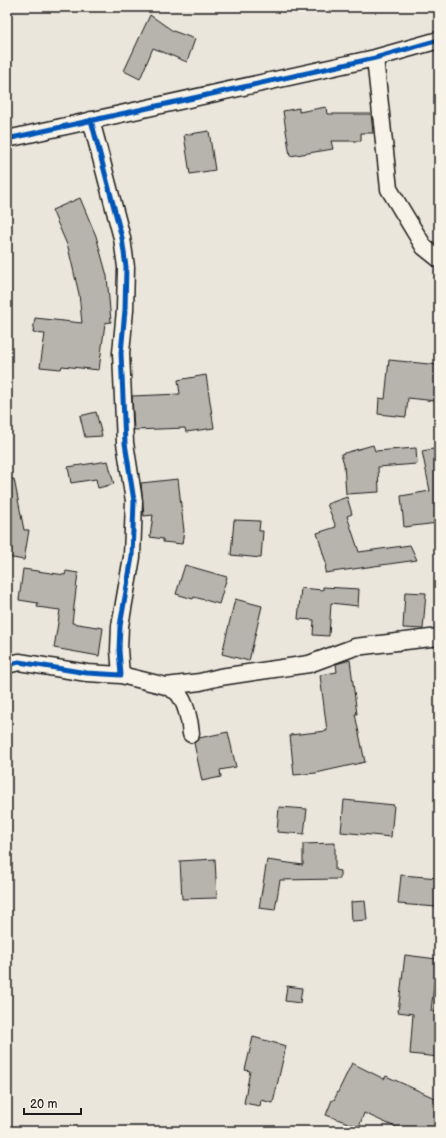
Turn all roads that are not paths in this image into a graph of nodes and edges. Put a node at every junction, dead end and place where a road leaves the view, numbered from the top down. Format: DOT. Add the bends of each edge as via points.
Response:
graph roads {
  1 [pos="439,40"];
  2 [pos="375,58"];
  3 [pos="91,120"];
  4 [pos="7,139"];
  5 [pos="439,259"];
  6 [pos="439,637"];
  7 [pos="7,665"];
  8 [pos="121,675"];
  9 [pos="166,686"];
  10 [pos="191,734"];
  1 -- 2 [label="street"];
  2 -- 3 [label="street"];
  2 -- 5 [label="street" via="389,189 424,247"];
  3 -- 4 [label="street"];
  3 -- 8 [label="street" via="122,238 126,267 121,353 125,443 134,501 132,557 120,626"];
  6 -- 9 [label="street" via="355,647 309,664"];
  7 -- 8 [label="street" via="19,662 87,673"];
  8 -- 9 [label="street"];
  9 -- 10 [label="street" via="177,692 184,704"];
}
